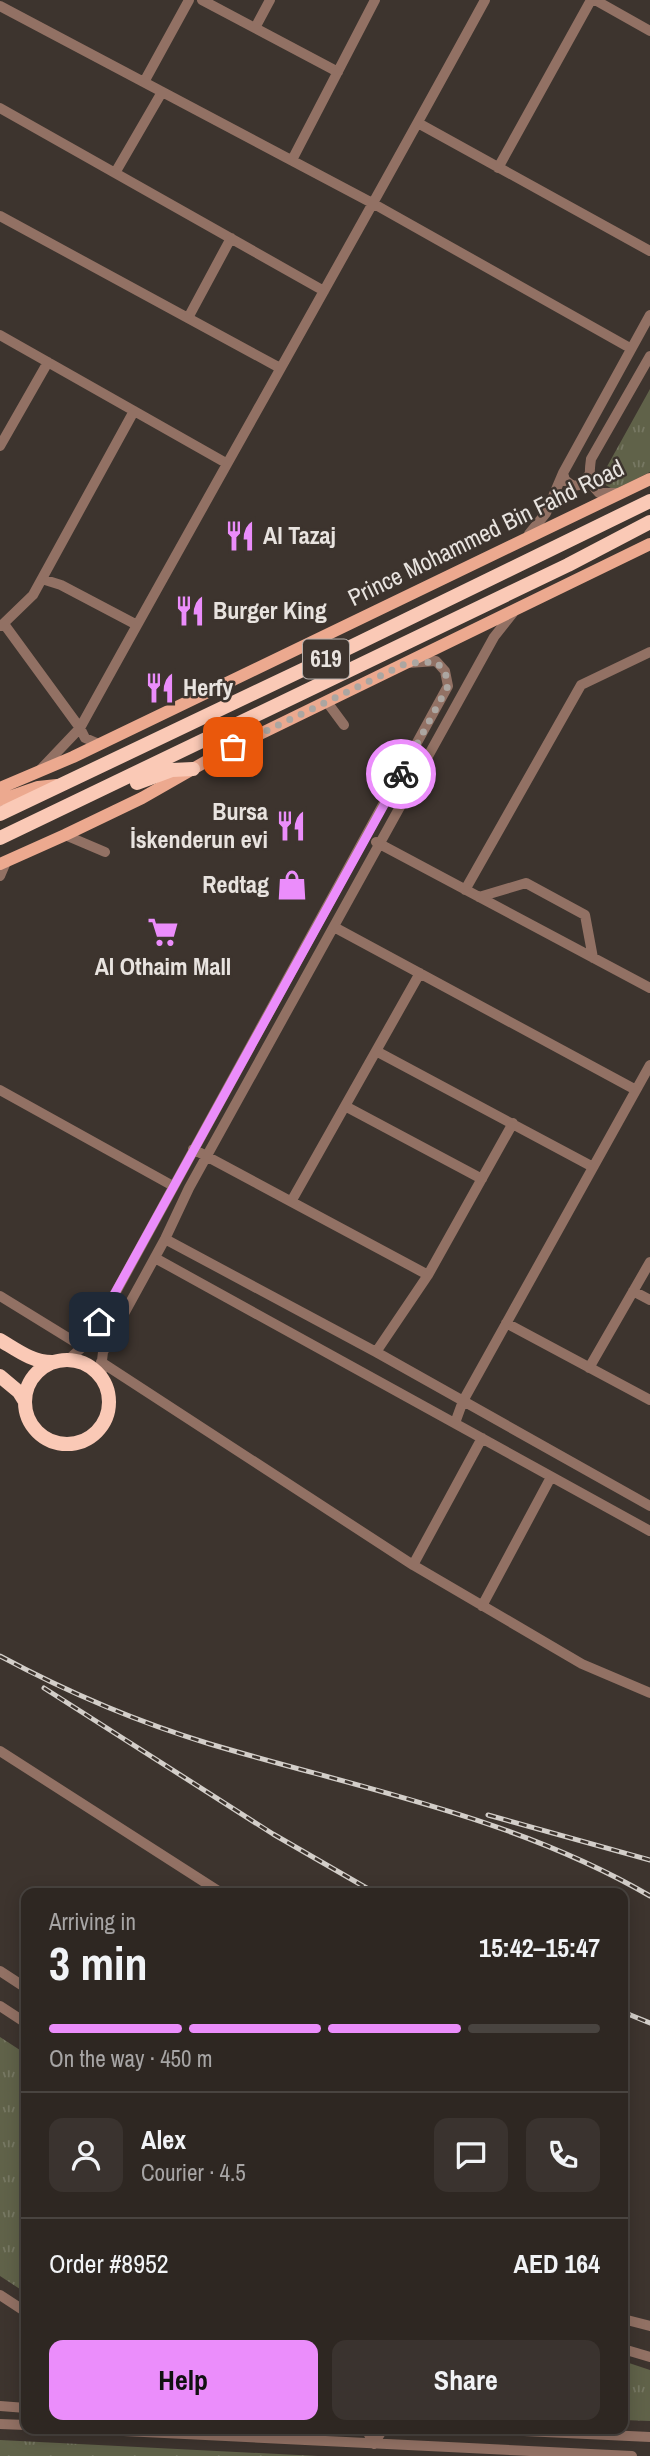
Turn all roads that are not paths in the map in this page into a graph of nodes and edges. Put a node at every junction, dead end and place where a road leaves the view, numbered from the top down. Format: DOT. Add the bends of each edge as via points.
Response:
graph roads {
  1 [pos="189,0"];
  2 [pos="202,0"];
  3 [pos="270,0"];
  4 [pos="375,0"];
  5 [pos="485,0"];
  6 [pos="593,0"];
  7 [pos="0,6"];
  8 [pos="255,28"];
  9 [pos="650,31"];
  10 [pos="338,72"];
  11 [pos="144,82"];
  12 [pos="162,92"];
  13 [pos="0,108"];
  14 [pos="418,124"];
  15 [pos="292,160"];
  16 [pos="498,168"];
  17 [pos="115,173"];
  18 [pos="374,204"];
  19 [pos="0,216"];
  20 [pos="231,238"];
  21 [pos="650,251"];
  22 [pos="324,291"];
  23 [pos="650,315"];
  24 [pos="188,318"];
  25 [pos="0,335"];
  26 [pos="630,348"];
  27 [pos="650,356"];
  28 [pos="48,362"];
  29 [pos="280,368"];
  30 [pos="134,411"];
  31 [pos="0,446"];
  32 [pos="226,463"];
  33 [pos="563,473"];
  34 [pos="589,475"];
  35 [pos="650,479"];
  36 [pos="628,491"];
  37 [pos="650,501"];
  38 [pos="650,522"];
  39 [pos="522,542"];
  40 [pos="650,544"];
  41 [pos="42,579"];
  42 [pos="514,612"];
  43 [pos="2,625"];
  44 [pos="137,625"];
  45 [pos="650,652"];
  46 [pos="407,663"];
  47 [pos="327,702"];
  48 [pos="344,725"];
  49 [pos="80,728"];
  50 [pos="99,744"];
  51 [pos="193,769"];
  52 [pos="38,772"];
  53 [pos="67,784"];
  54 [pos="0,788"];
  55 [pos="108,788"];
  56 [pos="0,800"];
  57 [pos="0,814"];
  58 [pos="65,835"];
  59 [pos="367,837"];
  60 [pos="0,838"];
  61 [pos="379,844"];
  62 [pos="105,852"];
  63 [pos="3,863"];
  64 [pos="0,876"];
  65 [pos="465,890"];
  66 [pos="479,897"];
  67 [pos="334,927"];
  68 [pos="593,958"];
  69 [pos="420,974"];
  70 [pos="650,988"];
  71 [pos="376,1051"];
  72 [pos="650,1065"];
  73 [pos="0,1090"];
  74 [pos="636,1090"];
  75 [pos="345,1106"];
  76 [pos="513,1123"];
  77 [pos="193,1149"];
  78 [pos="206,1157"];
  79 [pos="593,1167"];
  80 [pos="482,1179"];
  81 [pos="173,1186"];
  82 [pos="292,1200"];
  83 [pos="165,1239"];
  84 [pos="155,1258"];
  85 [pos="650,1262"];
  86 [pos="428,1275"];
  87 [pos="633,1291"];
  88 [pos="0,1296"];
  89 [pos="650,1300"];
  90 [pos="506,1323"];
  91 [pos="0,1340"];
  92 [pos="83,1347"];
  93 [pos="376,1352"];
  94 [pos="68,1360"];
  95 [pos="52,1362"];
  96 [pos="101,1362"];
  97 [pos="590,1368"];
  98 [pos="0,1376"];
  99 [pos="103,1380"];
  100 [pos="24,1400"];
  101 [pos="650,1400"];
  102 [pos="463,1401"];
  103 [pos="455,1423"];
  104 [pos="482,1438"];
  105 [pos="551,1477"];
  106 [pos="650,1506"];
  107 [pos="650,1531"];
  108 [pos="413,1565"];
  109 [pos="482,1606"];
  110 [pos="650,1693"];
  111 [pos="0,1751"];
  112 [pos="214,1888"];
  113 [pos="0,1971"];
  114 [pos="21,1985"];
  115 [pos="0,2006"];
  116 [pos="21,2020"];
  117 [pos="0,2295"];
  118 [pos="21,2309"];
  119 [pos="628,2320"];
  120 [pos="650,2326"];
  121 [pos="628,2350"];
  122 [pos="650,2357"];
  123 [pos="0,2406"];
  124 [pos="21,2407"];
  125 [pos="0,2424"];
  126 [pos="21,2425"];
  127 [pos="225,2434"];
  128 [pos="369,2434"];
  129 [pos="380,2434"];
  130 [pos="586,2434"];
  131 [pos="650,2437"];
  132 [pos="374,2444"];
  133 [pos="632,2456"];
  1 -- 11 [label="street"];
  2 -- 8 [label="street"];
  3 -- 8 [label="street"];
  4 -- 10 [label="street"];
  5 -- 14 [label="street"];
  6 -- 9 [label="street"];
  6 -- 16 [label="street"];
  7 -- 11 [label="street"];
  8 -- 10 [label="street"];
  10 -- 15 [label="street"];
  11 -- 12 [label="street"];
  12 -- 15 [label="street"];
  12 -- 17 [label="street"];
  13 -- 17 [label="street"];
  14 -- 16 [label="street"];
  14 -- 18 [label="street"];
  15 -- 18 [label="street"];
  16 -- 21 [label="street"];
  17 -- 20 [label="street"];
  18 -- 22 [label="street"];
  18 -- 26 [label="street"];
  19 -- 24 [label="street"];
  20 -- 22 [label="street"];
  20 -- 24 [label="street"];
  22 -- 29 [label="street"];
  23 -- 26 [label="street"];
  24 -- 29 [label="street"];
  25 -- 28 [label="street"];
  26 -- 33 [label="street"];
  27 -- 34 [label="street" via="591,459"];
  28 -- 30 [label="street"];
  28 -- 31 [label="street"];
  29 -- 32 [label="street"];
  30 -- 32 [label="street"];
  30 -- 41 [label="street"];
  32 -- 44 [label="street"];
  33 -- 34 [label="street" via="573,486"];
  33 -- 39 [label="street" via="546,513"];
  34 -- 36 [label="street" via="599,492"];
  35 -- 36 [label="main road, Prince Mohammed Bin Fahd Road"];
  36 -- 39 [label="main road, Prince Mohammed Bin Fahd Road"];
  37 -- 53 [label="highway, Prince Mohammed Bin Fahd Road / 619"];
  38 -- 55 [label="highway, 619"];
  39 -- 50 [label="main road, Prince Mohammed Bin Fahd Road"];
  40 -- 42 [label="main road"];
  41 -- 43 [label="street"];
  41 -- 44 [label="street"];
  42 -- 46 [label="main road"];
  42 -- 61 [label="street" via="494,637"];
  43 -- 49 [label="street"];
  44 -- 49 [label="street"];
  45 -- 65 [label="street" via="581,685"];
  46 -- 47 [label="main road"];
  46 -- 59 [label="street" via="436,662 445,671 448,686"];
  47 -- 48 [label="street"];
  47 -- 51 [label="main road"];
  49 -- 50 [label="street" via="85,738"];
  49 -- 52 [label="street"];
  50 -- 52 [label="main road, Prince Mohammed Bin Fahd Road"];
  51 -- 55 [label="highway" via="172,770 134,785"];
  51 -- 58 [label="main road"];
  52 -- 54 [label="main road, Prince Mohammed Bin Fahd Road"];
  53 -- 56 [label="main road" via="38,787"];
  53 -- 57 [label="highway, Prince Mohammed Bin Fahd Road / 619"];
  55 -- 60 [label="highway, 619"];
  58 -- 62 [label="street"];
  58 -- 63 [label="main road"];
  59 -- 61 [label="street"];
  59 -- 77 [label="street"];
  61 -- 65 [label="street"];
  61 -- 67 [label="street"];
  63 -- 64 [label="street"];
  65 -- 66 [label="street"];
  66 -- 68 [label="street"];
  66 -- 68 [label="street" via="526,883 585,915"];
  67 -- 69 [label="street"];
  67 -- 78 [label="street"];
  68 -- 70 [label="street"];
  69 -- 71 [label="street"];
  69 -- 74 [label="street"];
  71 -- 75 [label="street"];
  71 -- 76 [label="street"];
  72 -- 74 [label="street"];
  73 -- 81 [label="street"];
  74 -- 79 [label="street"];
  75 -- 80 [label="street"];
  75 -- 82 [label="street"];
  76 -- 79 [label="street"];
  76 -- 80 [label="street"];
  77 -- 78 [label="street"];
  77 -- 81 [label="street"];
  78 -- 82 [label="street"];
  78 -- 83 [label="street"];
  79 -- 90 [label="street"];
  80 -- 86 [label="street"];
  81 -- 92 [label="street"];
  82 -- 86 [label="street"];
  83 -- 84 [label="street"];
  83 -- 93 [label="street"];
  84 -- 96 [label="street"];
  84 -- 103 [label="street"];
  85 -- 87 [label="street"];
  86 -- 93 [label="street"];
  87 -- 89 [label="street"];
  87 -- 97 [label="street"];
  88 -- 92 [label="street"];
  90 -- 97 [label="street"];
  90 -- 102 [label="street"];
  91 -- 95 [label="highway" via="28,1357"];
  92 -- 94 [label="street"];
  93 -- 102 [label="street"];
  94 -- 95 [label="highway"];
  94 -- 99 [label="highway" via="92,1368"];
  95 -- 100 [label="highway" via="33,1377"];
  96 -- 99 [label="street"];
  96 -- 108 [label="street"];
  97 -- 101 [label="street"];
  98 -- 100 [label="highway"];
  99 -- 100 [label="highway" via="108,1395 105,1420 89,1438 73,1444 49,1441 36,1431"];
  102 -- 103 [label="street"];
  102 -- 106 [label="street"];
  103 -- 104 [label="street"];
  104 -- 105 [label="street"];
  104 -- 108 [label="street"];
  105 -- 107 [label="street"];
  105 -- 109 [label="street"];
  108 -- 109 [label="street"];
  109 -- 110 [label="street" via="582,1664"];
  111 -- 112 [label="street"];
  113 -- 114 [label="street"];
  115 -- 116 [label="street"];
  117 -- 118 [label="street"];
  119 -- 120 [label="street"];
  121 -- 122 [label="street"];
  123 -- 124 [label="street"];
  125 -- 126 [label="street"];
  127 -- 132 [label="street"];
  128 -- 132 [label="street"];
  129 -- 132 [label="street"];
  130 -- 131 [label="street"];
  132 -- 133 [label="street"];
}
